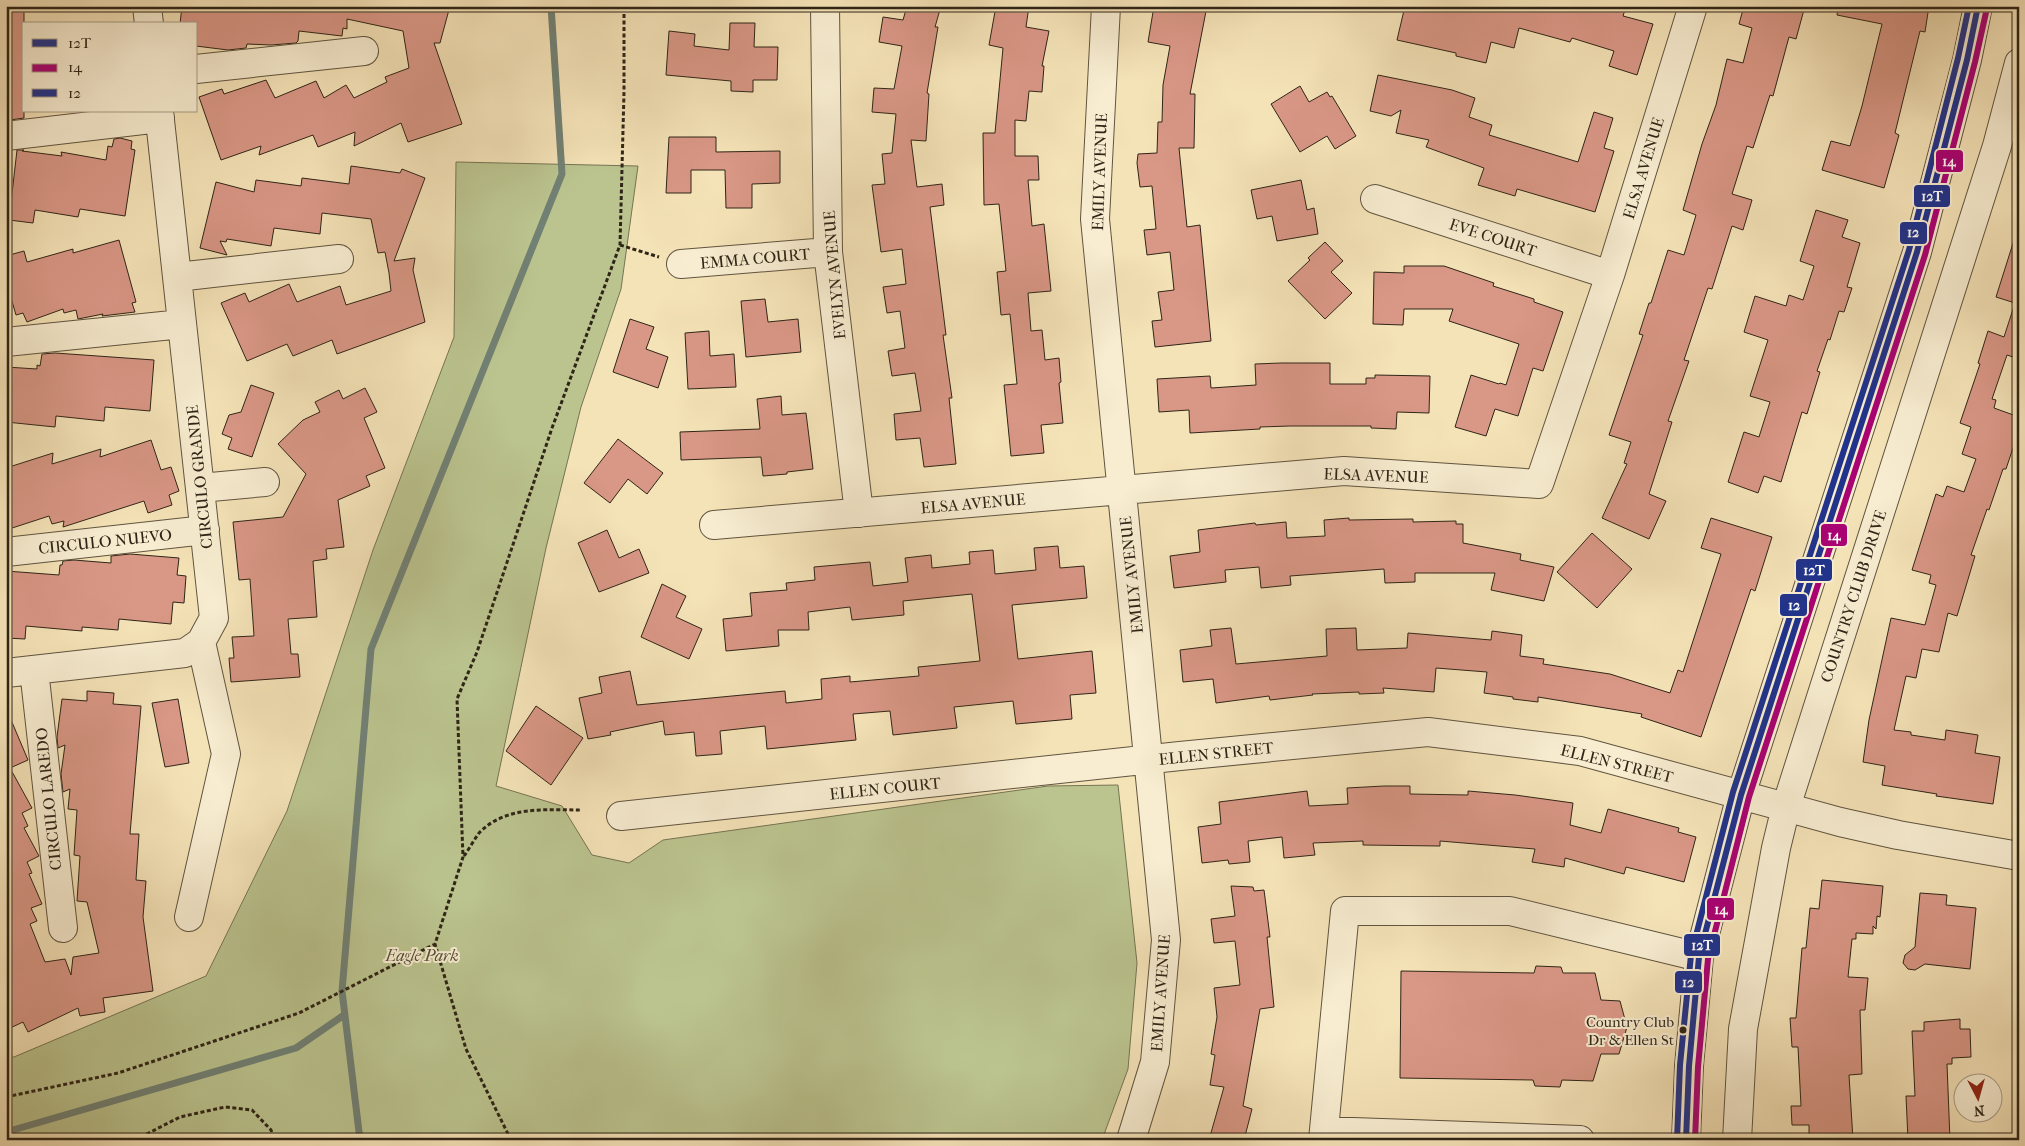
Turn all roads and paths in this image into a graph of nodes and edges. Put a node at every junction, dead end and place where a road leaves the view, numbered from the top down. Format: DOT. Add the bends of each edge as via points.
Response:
graph roads {
  1 [pos="147,6"];
  2 [pos="624,6"];
  3 [pos="825,6"];
  4 [pos="1106,6"];
  5 [pos="1693,6"];
  6 [pos="1978,6"];
  7 [pos="149,22"];
  8 [pos="364,51"];
  9 [pos="2019,63"];
  10 [pos="198,70"];
  11 [pos="159,115"];
  12 [pos="6,136"];
  13 [pos="1375,199"];
  14 [pos="620,245"];
  15 [pos="828,252"];
  16 [pos="339,259"];
  17 [pos="681,264"];
  18 [pos="1610,275"];
  19 [pos="177,277"];
  20 [pos="182,324"];
  21 [pos="6,342"];
  22 [pos="265,482"];
  23 [pos="200,488"];
  24 [pos="1122,490"];
  25 [pos="859,513"];
  26 [pos="714,525"];
  27 [pos="205,530"];
  28 [pos="6,552"];
  29 [pos="200,642"];
  30 [pos="34,670"];
  31 [pos="6,673"];
  32 [pos="1149,759"];
  33 [pos="1741,795"];
  34 [pos="1786,807"];
  35 [pos="582,810"];
  36 [pos="621,816"];
  37 [pos="2019,856"];
  38 [pos="463,857"];
  39 [pos="189,917"];
  40 [pos="63,928"];
  41 [pos="436,944"];
  42 [pos="1699,956"];
  43 [pos="6,1097"];
  44 [pos="1323,1135"];
  45 [pos="135,1140"];
  46 [pos="274,1140"];
  47 [pos="511,1140"];
  48 [pos="1131,1140"];
  49 [pos="1580,1140"];
  50 [pos="1686,1140"];
  51 [pos="1737,1140"];
  1 -- 7 [label="street"];
  2 -- 14 [label="path"];
  3 -- 15 [label="street, EVELYN AVENUE"];
  4 -- 24 [label="street, EMILY AVENUE" via="1095,219"];
  5 -- 18 [label="street, ELSA AVENUE"];
  6 -- 33 [label="street" via="1967,60 1916,252"];
  8 -- 10 [label="street"];
  9 -- 34 [label="street, COUNTRY CLUB DRIVE" via="1998,146"];
  11 -- 12 [label="street"];
  11 -- 19 [label="street, CIRCULO GRANDE"];
  13 -- 18 [label="street, EVE COURT"];
  14 -- 17 [label="path"];
  14 -- 38 [label="path" via="552,428 477,652 457,698"];
  15 -- 17 [label="street, EMMA COURT"];
  15 -- 25 [label="street, EVELYN AVENUE"];
  16 -- 19 [label="street"];
  18 -- 24 [label="street, ELSA AVENUE" via="1539,484 1344,471"];
  19 -- 20 [label="street, CIRCULO GRANDE"];
  20 -- 21 [label="street"];
  20 -- 23 [label="street, CIRCULO GRANDE"];
  22 -- 23 [label="street"];
  23 -- 27 [label="street, CIRCULO GRANDE"];
  24 -- 25 [label="street, ELSA AVENUE"];
  24 -- 32 [label="street, EMILY AVENUE"];
  25 -- 26 [label="street, ELSA AVENUE"];
  27 -- 28 [label="street, CIRCULO NUEVO"];
  27 -- 29 [label="street, CIRCULO GRANDE" via="214,618"];
  29 -- 30 [label="street" via="185,653"];
  29 -- 39 [label="street" via="226,754"];
  30 -- 31 [label="street"];
  30 -- 40 [label="street, CIRCULO LAREDO"];
  32 -- 33 [label="street, ELLEN STREET" via="1428,732 1580,751"];
  32 -- 36 [label="street, ELLEN COURT"];
  32 -- 48 [label="street, EMILY AVENUE" via="1166,940 1155,1062"];
  33 -- 34 [label="street, ELLEN STREET"];
  33 -- 42 [label="street"];
  34 -- 37 [label="street, ELLEN STREET" via="1898,835"];
  34 -- 51 [label="street, COUNTRY CLUB DRIVE" via="1744,1029"];
  35 -- 38 [label="path" via="531,810 502,816 480,833"];
  38 -- 41 [label="path"];
  41 -- 43 [label="path" via="299,1013 118,1073"];
  41 -- 47 [label="path" via="466,1049"];
  42 -- 44 [label="street" via="1510,911 1345,911"];
  42 -- 50 [label="street"];
  44 -- 49 [label="street"];
  45 -- 46 [label="path" via="180,1117 225,1107 252,1110 271,1130"];
}
